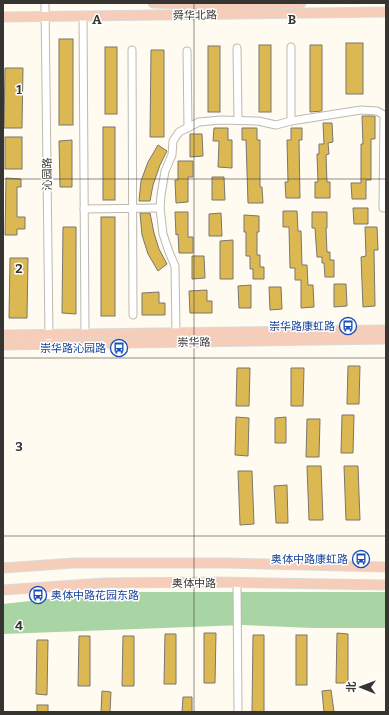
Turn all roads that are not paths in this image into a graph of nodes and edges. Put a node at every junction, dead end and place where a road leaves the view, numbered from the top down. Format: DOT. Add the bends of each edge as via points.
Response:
graph roads {
  1 [pos="45,3"];
  2 [pos="153,3"];
  3 [pos="293,3"];
  4 [pos="301,3"];
  5 [pos="218,4"];
  6 [pos="386,12"];
  7 [pos="44,16"];
  8 [pos="84,16"];
  9 [pos="3,17"];
  10 [pos="291,46"];
  11 [pos="237,48"];
  12 [pos="132,50"];
  13 [pos="187,51"];
  14 [pos="238,120"];
  15 [pos="291,121"];
  16 [pos="188,128"];
  17 [pos="132,208"];
  18 [pos="160,208"];
  19 [pos="386,208"];
  20 [pos="84,209"];
  21 [pos="132,316"];
  22 [pos="386,330"];
  23 [pos="176,333"];
  24 [pos="85,334"];
  25 [pos="3,335"];
  26 [pos="49,335"];
  27 [pos="386,340"];
  28 [pos="49,344"];
  29 [pos="3,345"];
  30 [pos="386,567"];
  31 [pos="3,568"];
  32 [pos="237,583"];
  33 [pos="386,585"];
  34 [pos="3,590"];
  35 [pos="238,712"];
  1 -- 7 [label="street, 沁园路"];
  2 -- 5 [label="main road, 舜华北路"];
  3 -- 4 [label="main road, 舜华北路"];
  3 -- 5 [label="main road, 舜华北路"];
  6 -- 8 [label="main road, 舜华北路"];
  7 -- 8 [label="main road, 舜华北路"];
  7 -- 9 [label="main road, 舜华北路"];
  7 -- 26 [label="street, 沁园路"];
  8 -- 20 [label="street"];
  10 -- 15 [label="street"];
  11 -- 14 [label="street"];
  12 -- 17 [label="street"];
  13 -- 16 [label="street"];
  14 -- 15 [label="street" via="276,125"];
  14 -- 16 [label="street" via="198,122"];
  15 -- 19 [label="street" via="361,110 377,111 384,115 383,208"];
  16 -- 18 [label="street" via="179,132 173,141 172,156 165,171"];
  17 -- 18 [label="street"];
  17 -- 20 [label="street"];
  17 -- 21 [label="street"];
  18 -- 23 [label="street" via="163,234 175,266"];
  20 -- 24 [label="street"];
  22 -- 23 [label="main road, 崇华路"];
  23 -- 24 [label="main road, 崇华路"];
  24 -- 26 [label="main road, 崇华路"];
  25 -- 26 [label="main road, 崇华路"];
  26 -- 28 [label="street, 沁园路"];
  27 -- 28 [label="main road, 崇华路"];
  28 -- 29 [label="main road, 崇华路"];
  30 -- 31 [label="main road, 奥体中路" via="74,563"];
  32 -- 33 [label="main road, 奥体中路"];
  32 -- 34 [label="main road, 奥体中路" via="104,583"];
  32 -- 35 [label="street"];
}
